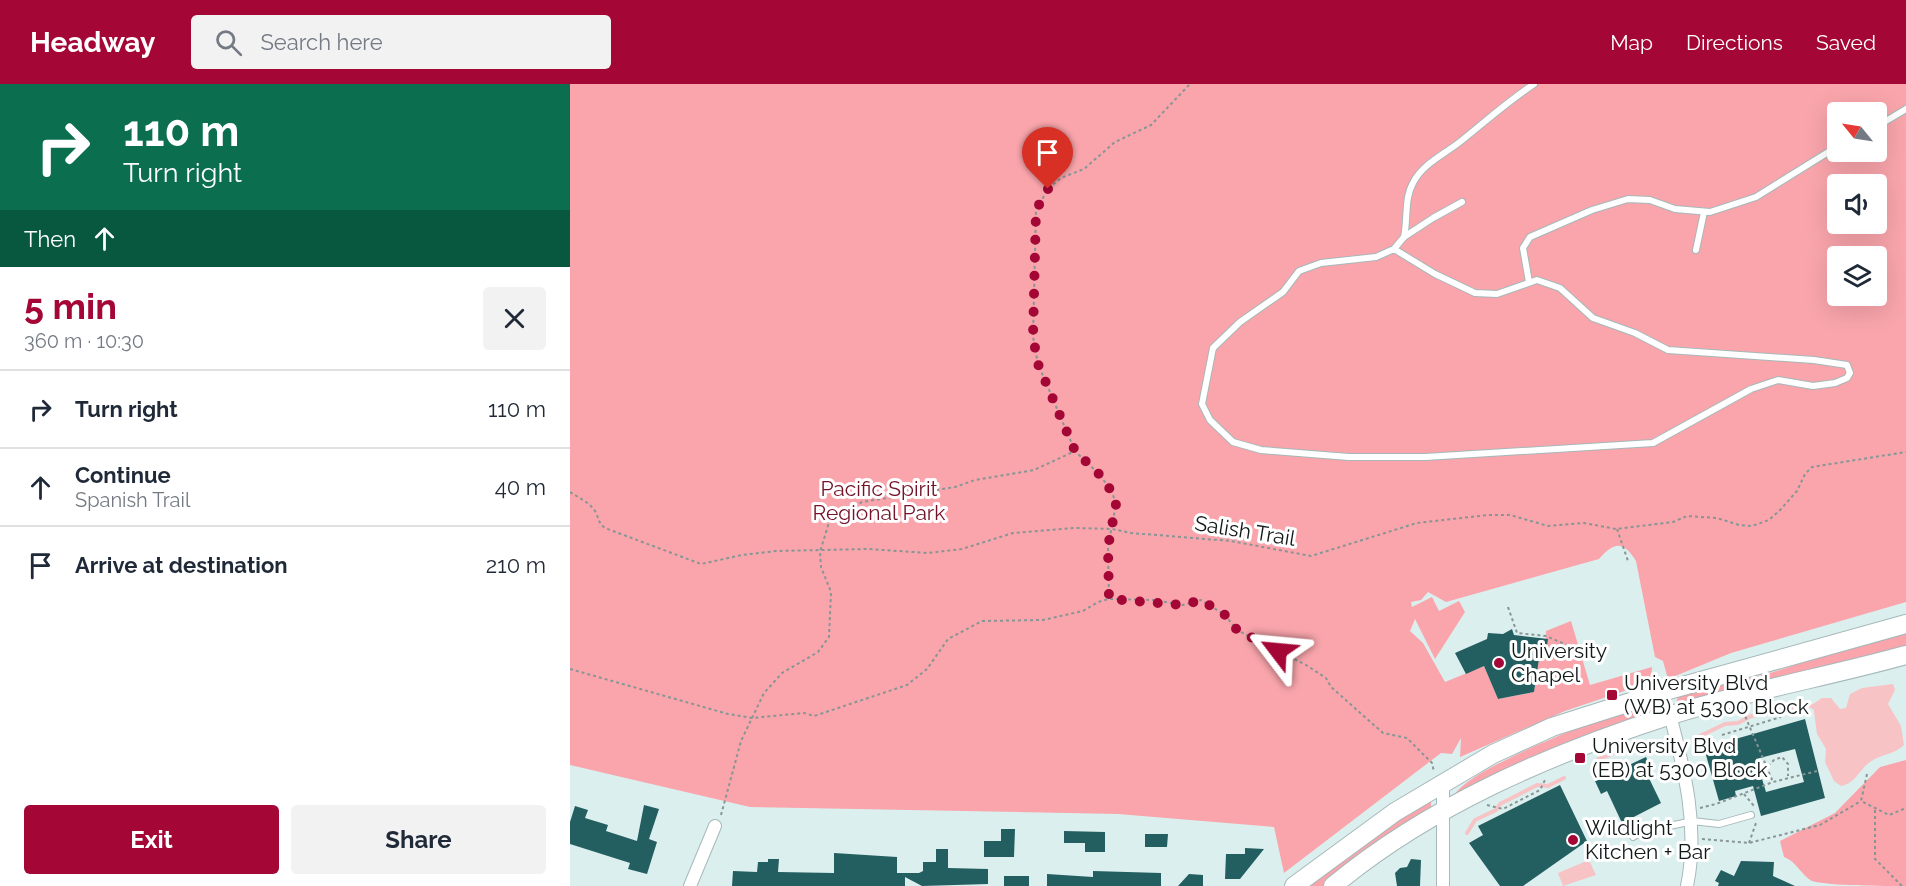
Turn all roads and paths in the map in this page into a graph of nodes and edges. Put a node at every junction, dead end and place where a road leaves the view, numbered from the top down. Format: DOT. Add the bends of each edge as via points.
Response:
graph roads {
  1 [pos="1190,84"];
  2 [pos="1534,84"];
  3 [pos="1906,109"];
  4 [pos="1887,120"];
  5 [pos="1827,153"];
  6 [pos="1462,202"];
  7 [pos="1704,212"];
  8 [pos="1404,237"];
  9 [pos="1394,249"];
  10 [pos="1696,250"];
  11 [pos="1529,282"];
  12 [pos="1075,451"];
  13 [pos="1906,452"];
  14 [pos="570,492"];
  15 [pos="1112,529"];
  16 [pos="1616,529"];
  17 [pos="820,552"];
  18 [pos="1628,561"];
  19 [pos="1109,599"];
  20 [pos="1508,607"];
  21 [pos="1906,624"];
  22 [pos="1579,650"];
  23 [pos="1906,655"];
  24 [pos="570,669"];
  25 [pos="1665,691"];
  26 [pos="1743,711"];
  27 [pos="1670,715"];
  28 [pos="1781,717"];
  29 [pos="752,718"];
  30 [pos="1751,725"];
  31 [pos="1722,735"];
  32 [pos="1768,766"];
  33 [pos="1817,771"];
  34 [pos="1868,774"];
  35 [pos="1788,777"];
  36 [pos="1546,778"];
  37 [pos="1438,780"];
  38 [pos="1773,782"];
  39 [pos="1861,801"];
  40 [pos="1485,805"];
  41 [pos="1906,808"];
  42 [pos="1875,810"];
  43 [pos="1444,811"];
  44 [pos="1692,815"];
  45 [pos="1752,815"];
  46 [pos="715,826"];
  47 [pos="1633,837"];
  48 [pos="1693,839"];
  49 [pos="690,886"];
  50 [pos="1294,886"];
  51 [pos="1333,886"];
  52 [pos="1443,886"];
  53 [pos="1687,886"];
  54 [pos="1902,886"];
  1 -- 12 [label="path" via="1155,121 1112,144 1084,169 1053,185 1036,207 1033,337 1038,364"];
  2 -- 8 [label="lane" via="1420,171 1407,196"];
  3 -- 4 [label="lane"];
  5 -- 7 [label="lane" via="1756,197"];
  6 -- 8 [label="lane"];
  7 -- 10 [label="lane"];
  7 -- 11 [label="lane" via="1628,199 1592,210 1530,237 1523,248"];
  8 -- 9 [label="lane"];
  9 -- 11 [label="lane" via="1475,293 1497,294"];
  9 -- 11 [label="lane" via="1376,257 1320,263 1299,271 1283,292 1256,308 1214,348 1202,404 1223,434 1233,442 1261,450 1349,457 1425,457 1653,443 1751,389 1778,380 1813,386 1835,383 1850,373 1847,365 1814,360 1668,350 1593,318 1560,288 1536,280"];
  12 -- 15 [label="path" via="1112,492 1116,512"];
  12 -- 17 [label="path" via="1034,470 862,502 830,519"];
  13 -- 16 [label="path, Salish Trail" via="1812,467 1781,509 1769,520 1752,526 1687,516 1673,522"];
  14 -- 17 [label="path, Salish Trail" via="588,502 605,528 701,564 753,553"];
  15 -- 16 [label="path, Salish Trail" via="1265,545 1311,556 1417,523 1488,515 1510,515 1548,526 1584,524"];
  15 -- 17 [label="path, Salish Trail" via="1013,533 962,549 928,553 844,549"];
  15 -- 19 [label="path" via="1108,547"];
  16 -- 18 [label="path"];
  17 -- 29 [label="path" via="820,567 831,592 829,637 818,652 772,681"];
  19 -- 29 [label="path" via="1083,611 1042,620 982,621 948,639 927,669 907,685 876,693 824,715"];
  19 -- 37 [label="path" via="1183,605 1201,600 1209,604 1237,630 1326,678 1331,687 1383,733 1407,738 1432,763"];
  20 -- 22 [label="path" via="1517,633 1546,636"];
  21 -- 25 [label="main road"];
  23 -- 27 [label="main road"];
  24 -- 29 [label="path" via="694,706"];
  25 -- 27 [label="main road"];
  25 -- 37 [label="main road" via="1552,727"];
  26 -- 30 [label="path"];
  27 -- 43 [label="main road" via="1549,760"];
  27 -- 44 [label="street"];
  28 -- 30 [label="path"];
  29 -- 46 [label="path"];
  30 -- 31 [label="path"];
  30 -- 32 [label="path"];
  32 -- 35 [label="path" via="1782,757 1788,764"];
  32 -- 38 [label="path"];
  33 -- 35 [label="path"];
  34 -- 39 [label="path"];
  35 -- 38 [label="path"];
  36 -- 40 [label="path" via="1541,788 1501,808"];
  37 -- 43 [label="street"];
  37 -- 50 [label="main road"];
  38 -- 44 [label="path"];
  39 -- 42 [label="path"];
  39 -- 48 [label="path" via="1820,825 1749,843"];
  41 -- 42 [label="path" via="1889,815"];
  42 -- 54 [label="path" via="1875,859"];
  43 -- 51 [label="main road" via="1398,838"];
  43 -- 52 [label="street"];
  44 -- 45 [label="lane" via="1719,824"];
  44 -- 47 [label="lane"];
  44 -- 48 [label="street"];
  46 -- 49 [label="street"];
  48 -- 53 [label="street"];
}
